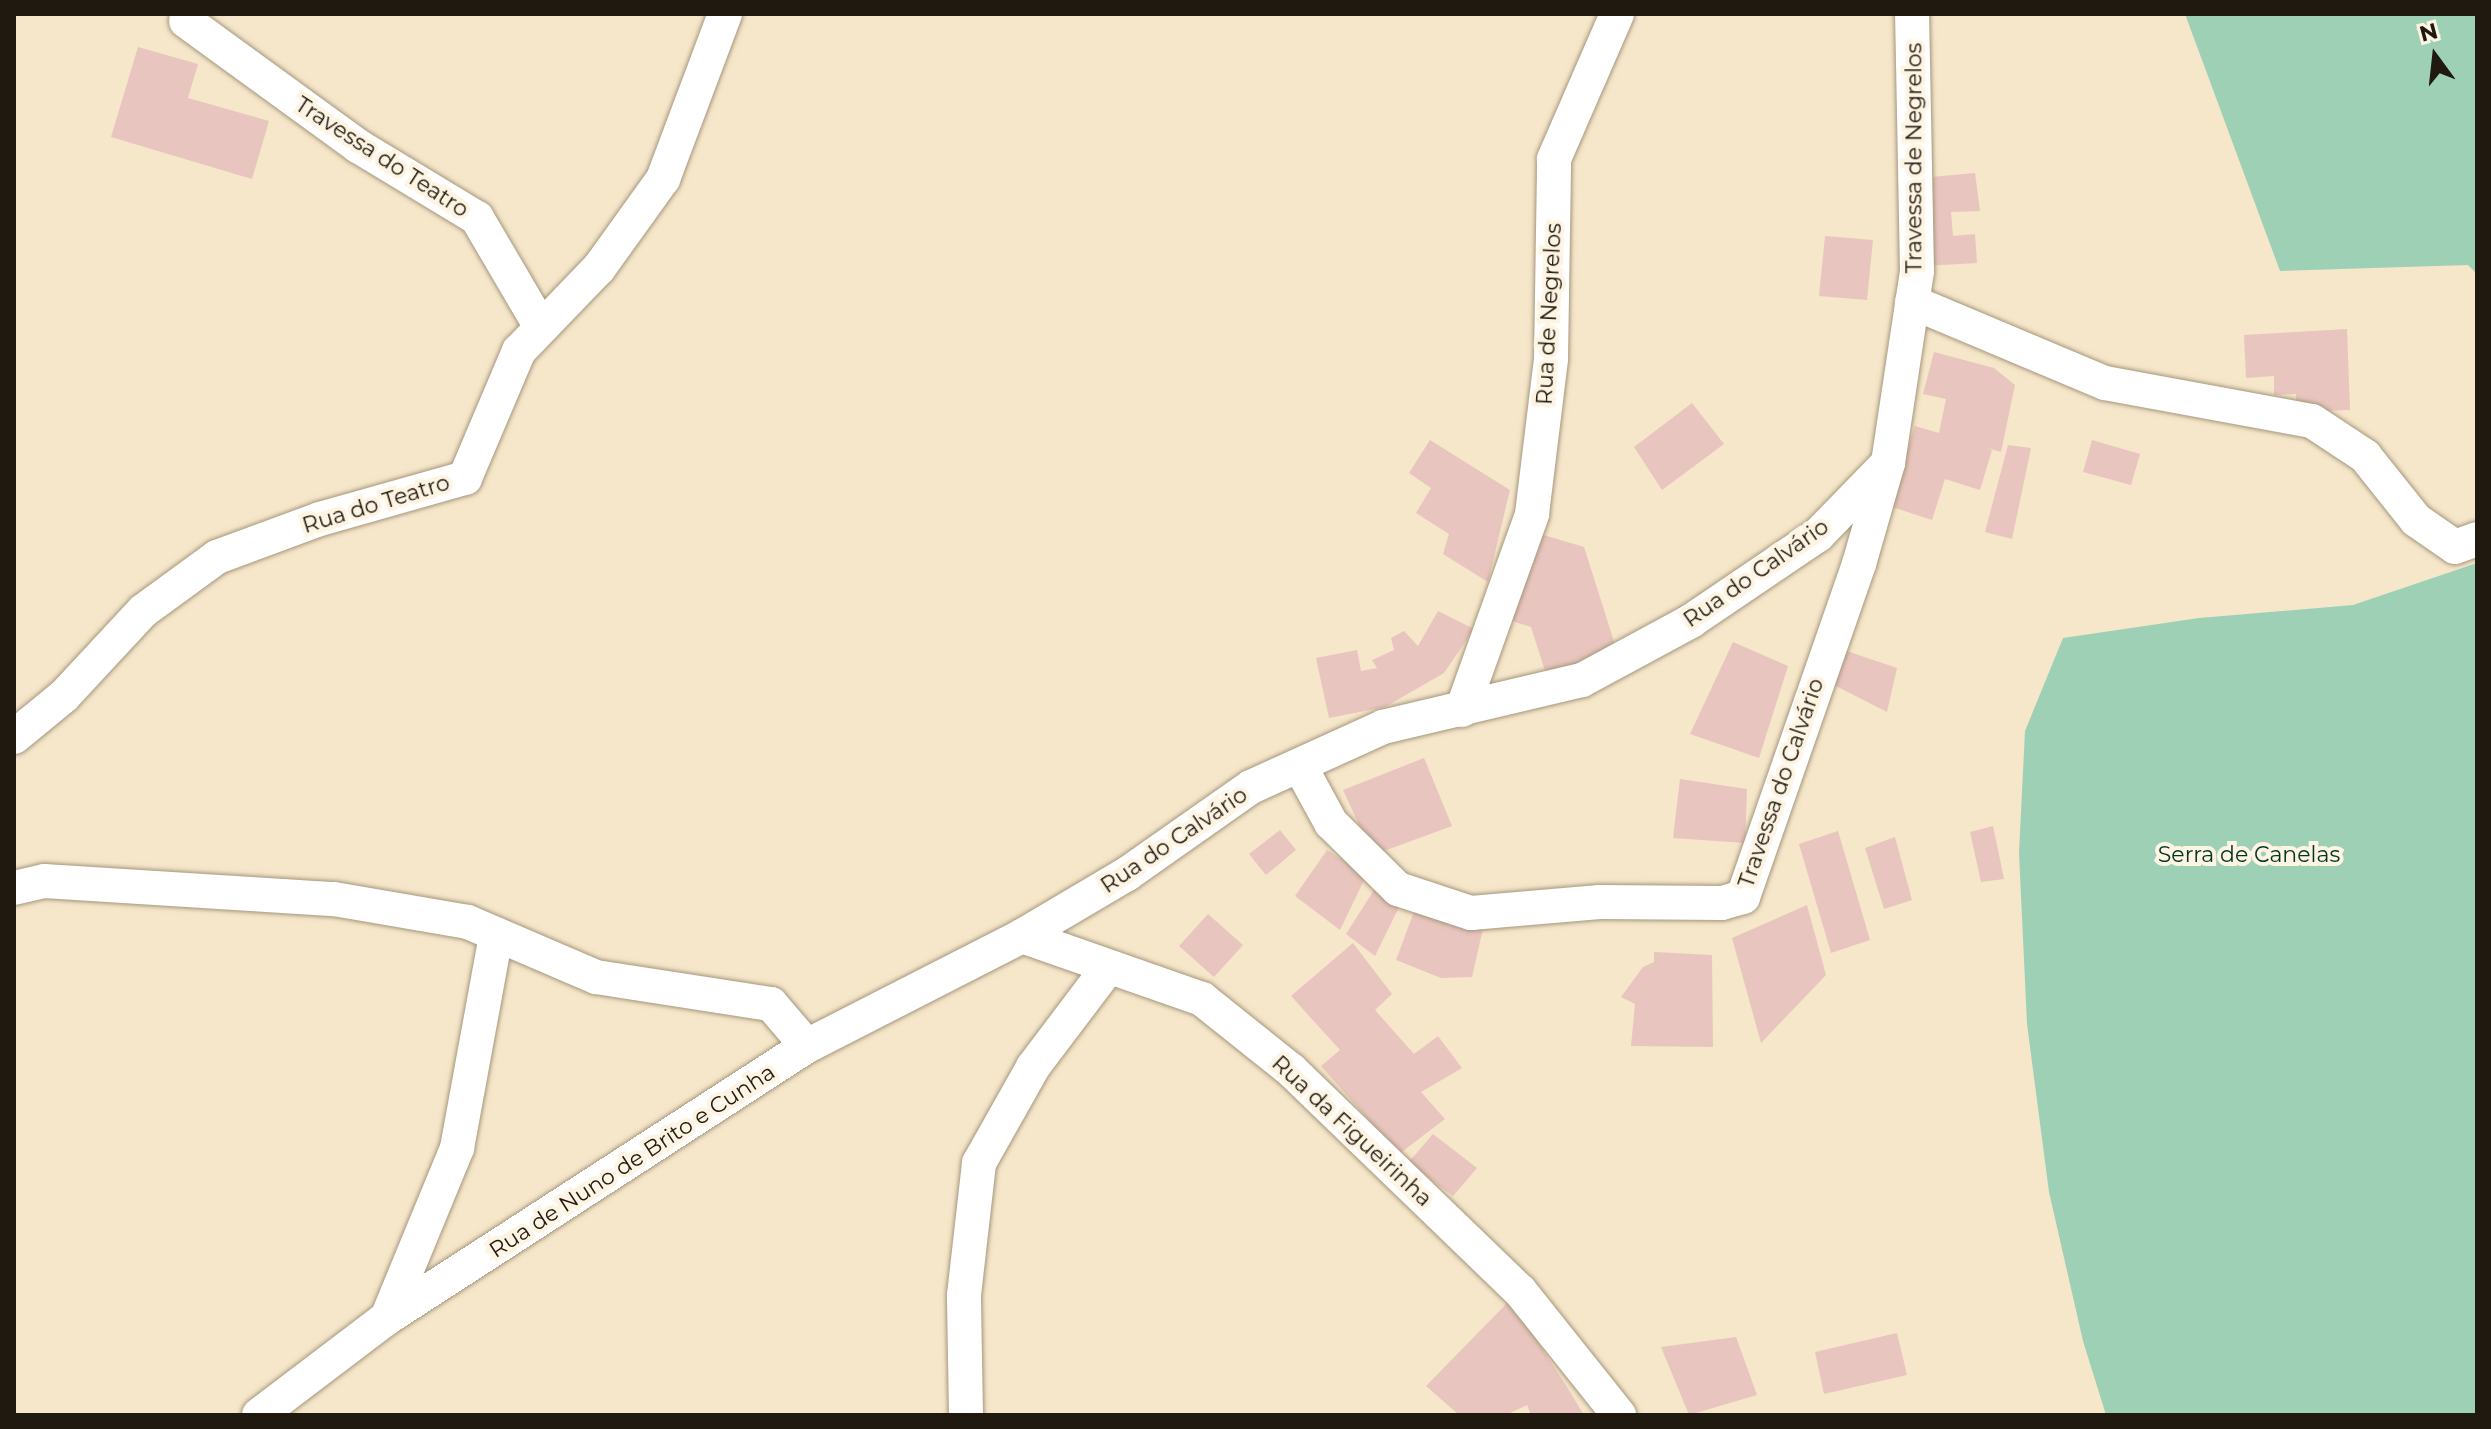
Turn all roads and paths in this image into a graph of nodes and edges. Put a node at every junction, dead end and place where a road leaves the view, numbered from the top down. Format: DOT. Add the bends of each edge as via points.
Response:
graph roads {
  1 [pos="725,14"];
  2 [pos="1617,14"];
  3 [pos="1912,14"];
  4 [pos="186,21"];
  5 [pos="1912,302"];
  6 [pos="541,327"];
  7 [pos="1888,463"];
  8 [pos="2477,539"];
  9 [pos="1462,710"];
  10 [pos="14,737"];
  11 [pos="1301,768"];
  12 [pos="14,888"];
  13 [pos="496,935"];
  14 [pos="1022,936"];
  15 [pos="1108,968"];
  16 [pos="807,1046"];
  17 [pos="387,1318"];
  18 [pos="259,1415"];
  19 [pos="966,1415"];
  20 [pos="1619,1415"];
  1 -- 6 [label="street, Rua do Teatro" via="663,179 599,268"];
  2 -- 9 [label="street, Rua de Negrelos" via="1554,159 1551,359 1532,514"];
  3 -- 5 [label="street, Travessa de Negrelos" via="1917,271"];
  4 -- 6 [label="street, Travessa do Teatro" via="358,146 477,218"];
  5 -- 7 [label="street"];
  5 -- 8 [label="street" via="2105,383 2312,421 2365,456 2416,520 2455,547"];
  6 -- 10 [label="street, Rua do Teatro" via="519,351 465,478 320,519 217,557 143,611 64,696"];
  7 -- 9 [label="street, Rua do Calvário" via="1818,535 1691,621 1582,680"];
  7 -- 11 [label="street, Travessa do Calvário" via="1859,564 1743,897 1722,903 1600,902 1471,913 1398,889 1331,823"];
  9 -- 11 [label="street, Rua do Calvário" via="1383,727"];
  11 -- 14 [label="street, Rua do Calvário" via="1251,787 1127,874"];
  12 -- 13 [label="street" via="44,881 334,899 468,922"];
  13 -- 16 [label="street" via="596,977 771,1004"];
  13 -- 17 [label="street" via="457,1148"];
  14 -- 15 [label="street, Rua da Figueirinha"];
  14 -- 16 [label="street, Rua de Nuno de Brito e Cunha"];
  15 -- 19 [label="street" via="1033,1067 979,1163 964,1295"];
  15 -- 20 [label="street, Rua da Figueirinha" via="1202,999 1291,1070 1520,1291"];
  16 -- 17 [label="street, Rua de Nuno de Brito e Cunha"];
  17 -- 18 [label="street, Rua de Nuno de Brito e Cunha"];
}
